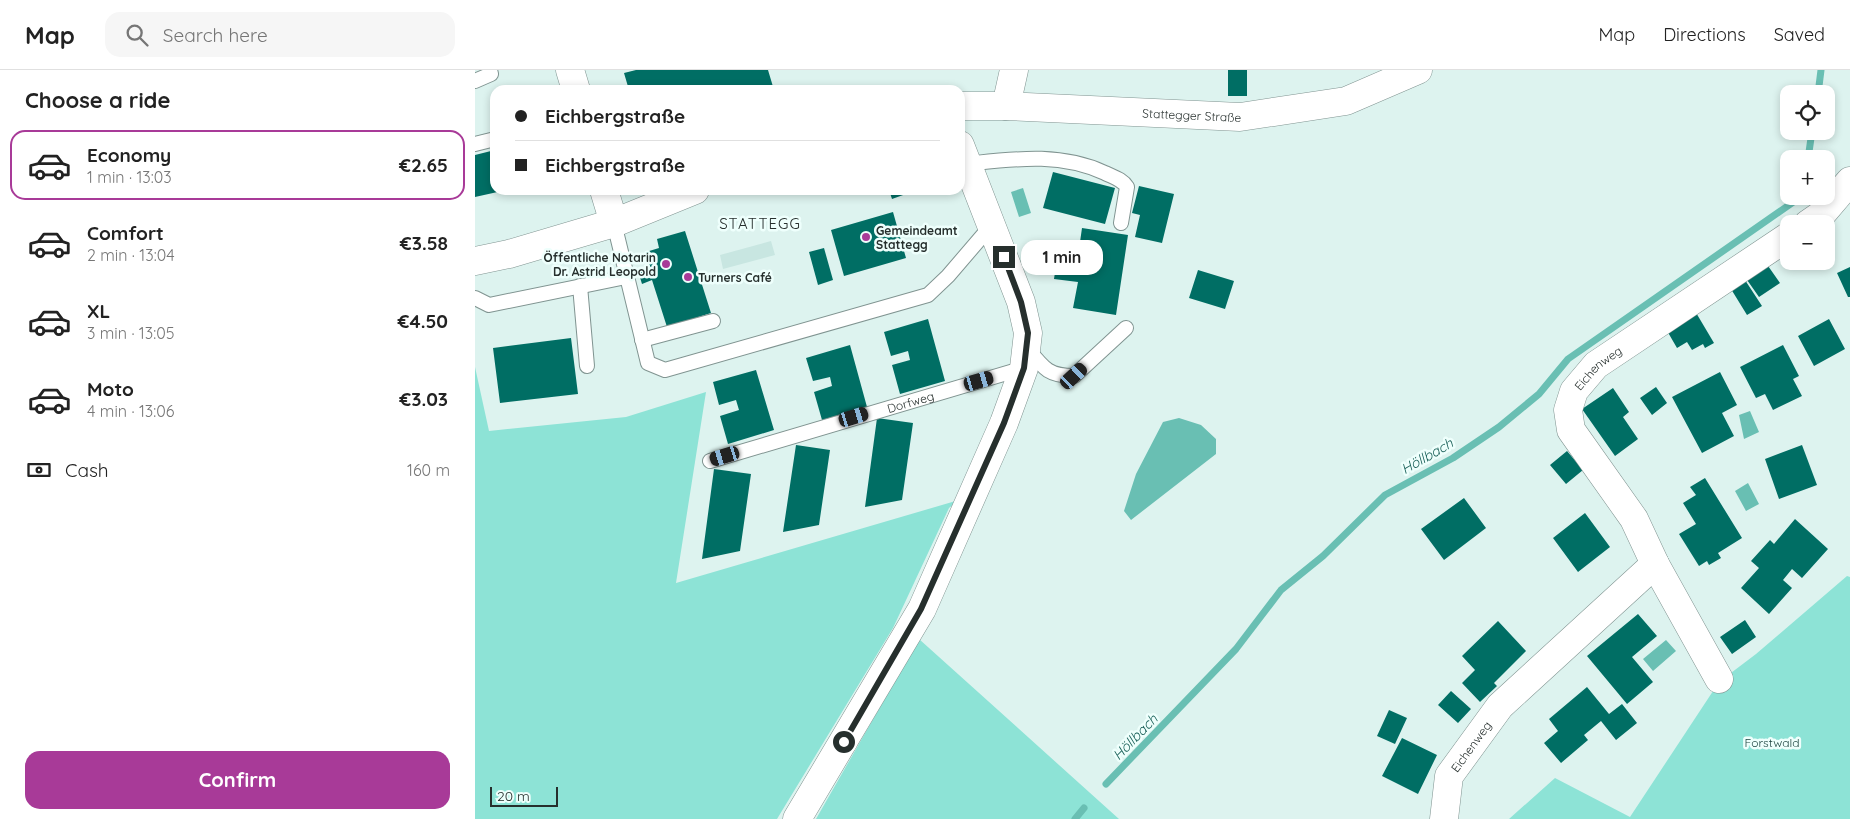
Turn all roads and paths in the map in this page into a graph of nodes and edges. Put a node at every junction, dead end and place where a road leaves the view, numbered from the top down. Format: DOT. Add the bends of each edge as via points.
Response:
graph roads {
  1 [pos="490,70"];
  2 [pos="570,70"];
  3 [pos="1013,70"];
  4 [pos="1418,70"];
  5 [pos="475,81"];
  6 [pos="575,85"];
  7 [pos="965,106"];
  8 [pos="1006,106"];
  9 [pos="490,140"];
  10 [pos="475,144"];
  11 [pos="965,155"];
  12 [pos="965,160"];
  13 [pos="1850,181"];
  14 [pos="606,195"];
  15 [pos="683,195"];
  16 [pos="1821,215"];
  17 [pos="614,223"];
  18 [pos="1121,223"];
  19 [pos="990,227"];
  20 [pos="1780,242"];
  21 [pos="475,261"];
  22 [pos="626,277"];
  23 [pos="580,286"];
  24 [pos="475,298"];
  25 [pos="713,321"];
  26 [pos="1126,328"];
  27 [pos="642,340"];
  28 [pos="1026,359"];
  29 [pos="587,366"];
  30 [pos="711,461"];
  31 [pos="1655,564"];
  32 [pos="1719,679"];
  33 [pos="797,819"];
  34 [pos="1445,819"];
  1 -- 5 [label="lane" via="491,74"];
  2 -- 6 [label="street"];
  3 -- 8 [label="street"];
  4 -- 8 [label="street, Stattegger Straße" via="1346,101 1240,117"];
  7 -- 8 [label="street, Stattegger Straße"];
  9 -- 10 [label="lane"];
  11 -- 18 [label="lane" via="1056,158 1089,166 1127,187"];
  12 -- 19 [label="street"];
  13 -- 16 [label="street"];
  14 -- 17 [label="street"];
  15 -- 17 [label="street"];
  17 -- 21 [label="street"];
  17 -- 22 [label="lane"];
  19 -- 27 [label="lane" via="928,295 665,370 648,364"];
  19 -- 28 [label="street" via="1021,302 1028,333"];
  20 -- 31 [label="street, Eichenweg" via="1596,364 1574,391 1568,410 1571,430 1634,519"];
  22 -- 23 [label="lane"];
  22 -- 27 [label="lane"];
  23 -- 24 [label="lane" via="489,305"];
  23 -- 29 [label="lane"];
  25 -- 27 [label="lane"];
  26 -- 28 [label="lane" via="1074,376 1056,376"];
  28 -- 30 [label="lane, Dorfweg"];
  28 -- 33 [label="street" via="1004,423 921,609"];
  31 -- 32 [label="street, Eichenweg"];
  31 -- 34 [label="street, Eichenweg" via="1501,706 1449,776"];
}
